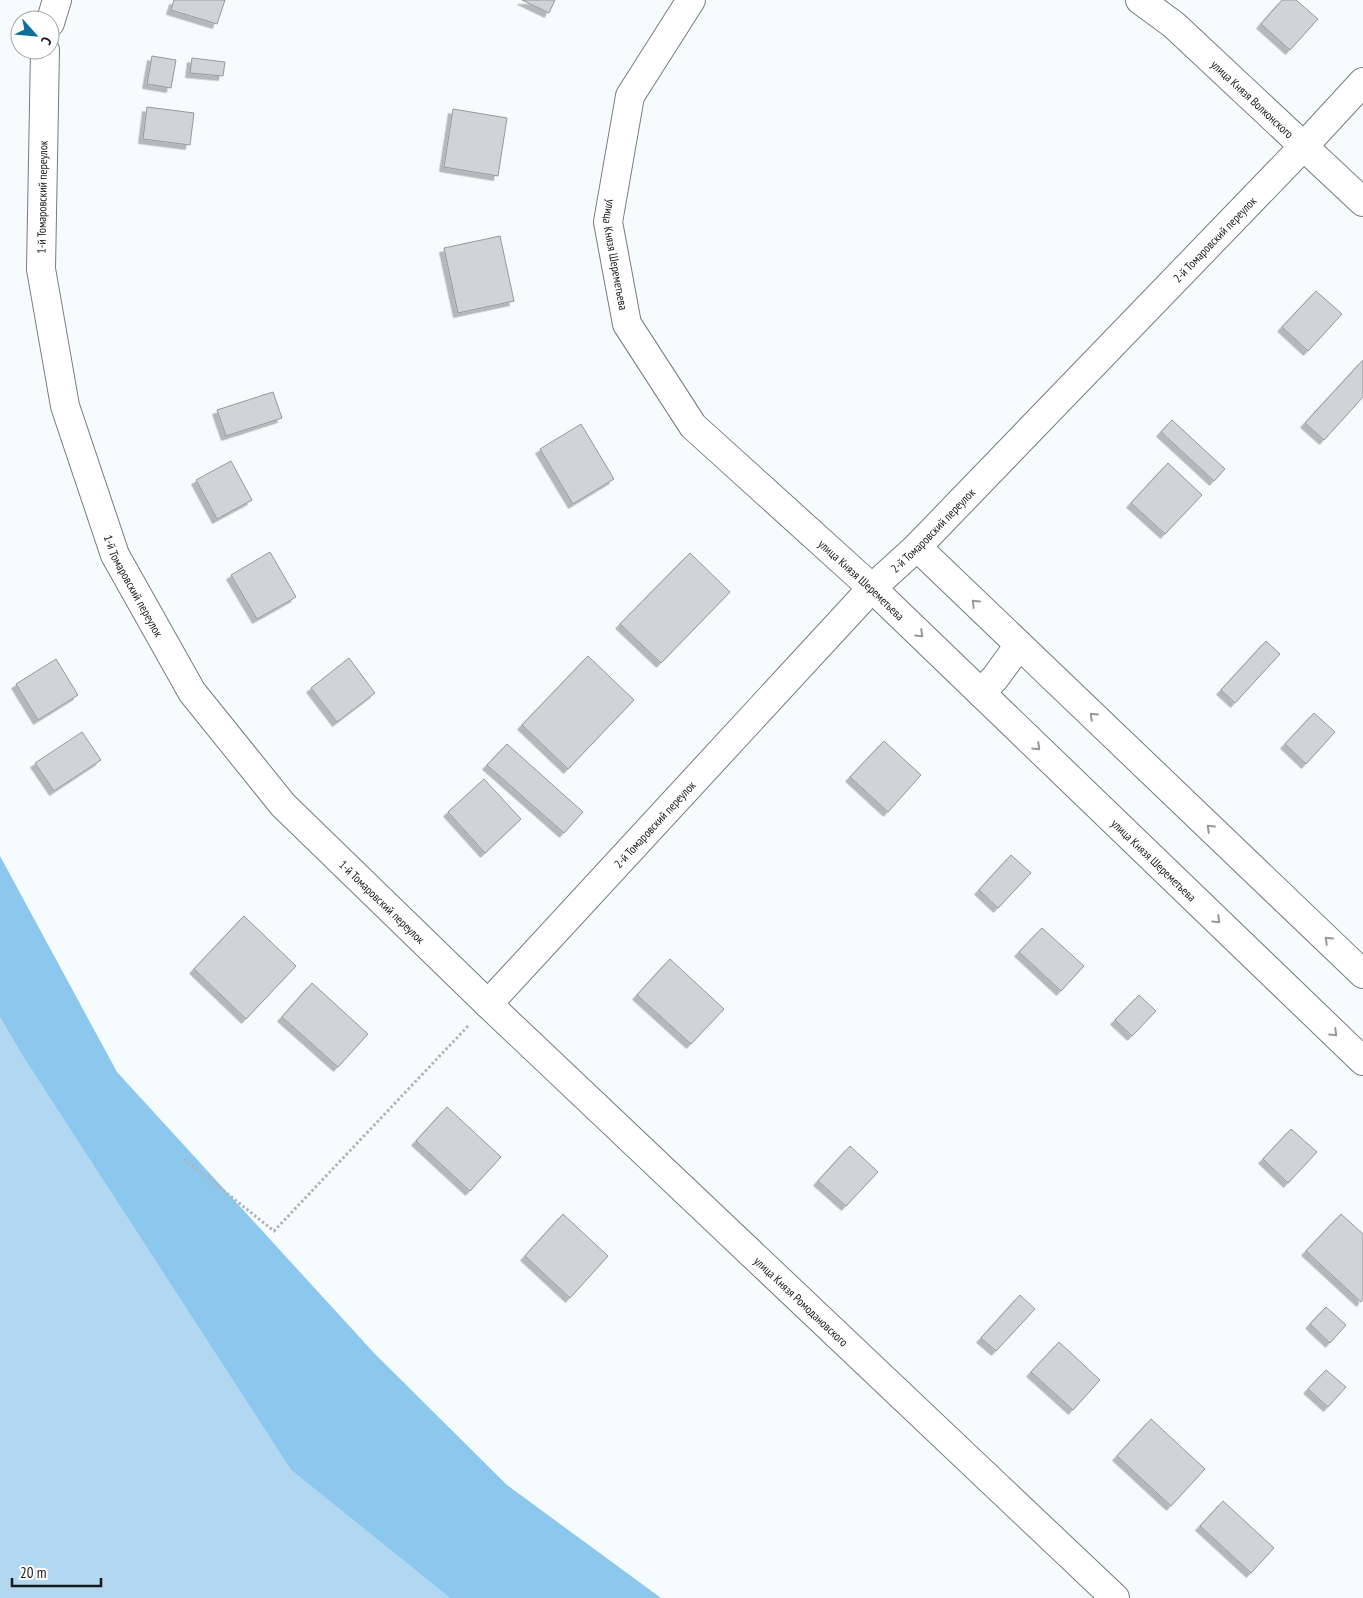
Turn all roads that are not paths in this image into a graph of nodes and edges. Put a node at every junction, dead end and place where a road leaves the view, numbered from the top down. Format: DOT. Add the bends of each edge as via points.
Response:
graph roads {
  1 [pos="691,0"];
  2 [pos="1140,0"];
  3 [pos="45,60"];
  4 [pos="1363,82"];
  5 [pos="1304,146"];
  6 [pos="1363,202"];
  7 [pos="916,547"];
  8 [pos="872,588"];
  9 [pos="1019,645"];
  10 [pos="981,692"];
  11 [pos="1363,974"];
  12 [pos="488,1004"];
  13 [pos="1363,1061"];
  14 [pos="1115,1598"];
  1 -- 8 [label="street, улица Князя Шереметьева" via="630,96 608,222 627,324 693,426"];
  2 -- 5 [label="street, улица Князя Волконского" via="1174,25"];
  3 -- 12 [label="street, 1-й Томаровский переулок" via="41,269 65,406 115,554 192,692 283,805"];
  4 -- 5 [label="street, 2-й Томаровский переулок"];
  5 -- 6 [label="street, улица Князя Волконского"];
  5 -- 7 [label="street, 2-й Томаровский переулок"];
  7 -- 8 [label="street, 2-й Томаровский переулок"];
  9 -- 7 [label="street, one-way"];
  8 -- 10 [label="street, улица Князя Шереметьева, one-way"];
  8 -- 12 [label="street, 2-й Томаровский переулок"];
  9 -- 10 [label="street"];
  11 -- 9 [label="street, one-way"];
  10 -- 13 [label="street, улица Князя Шереметьева, one-way"];
  12 -- 14 [label="street, улица Князя Ромодановского"];
}
